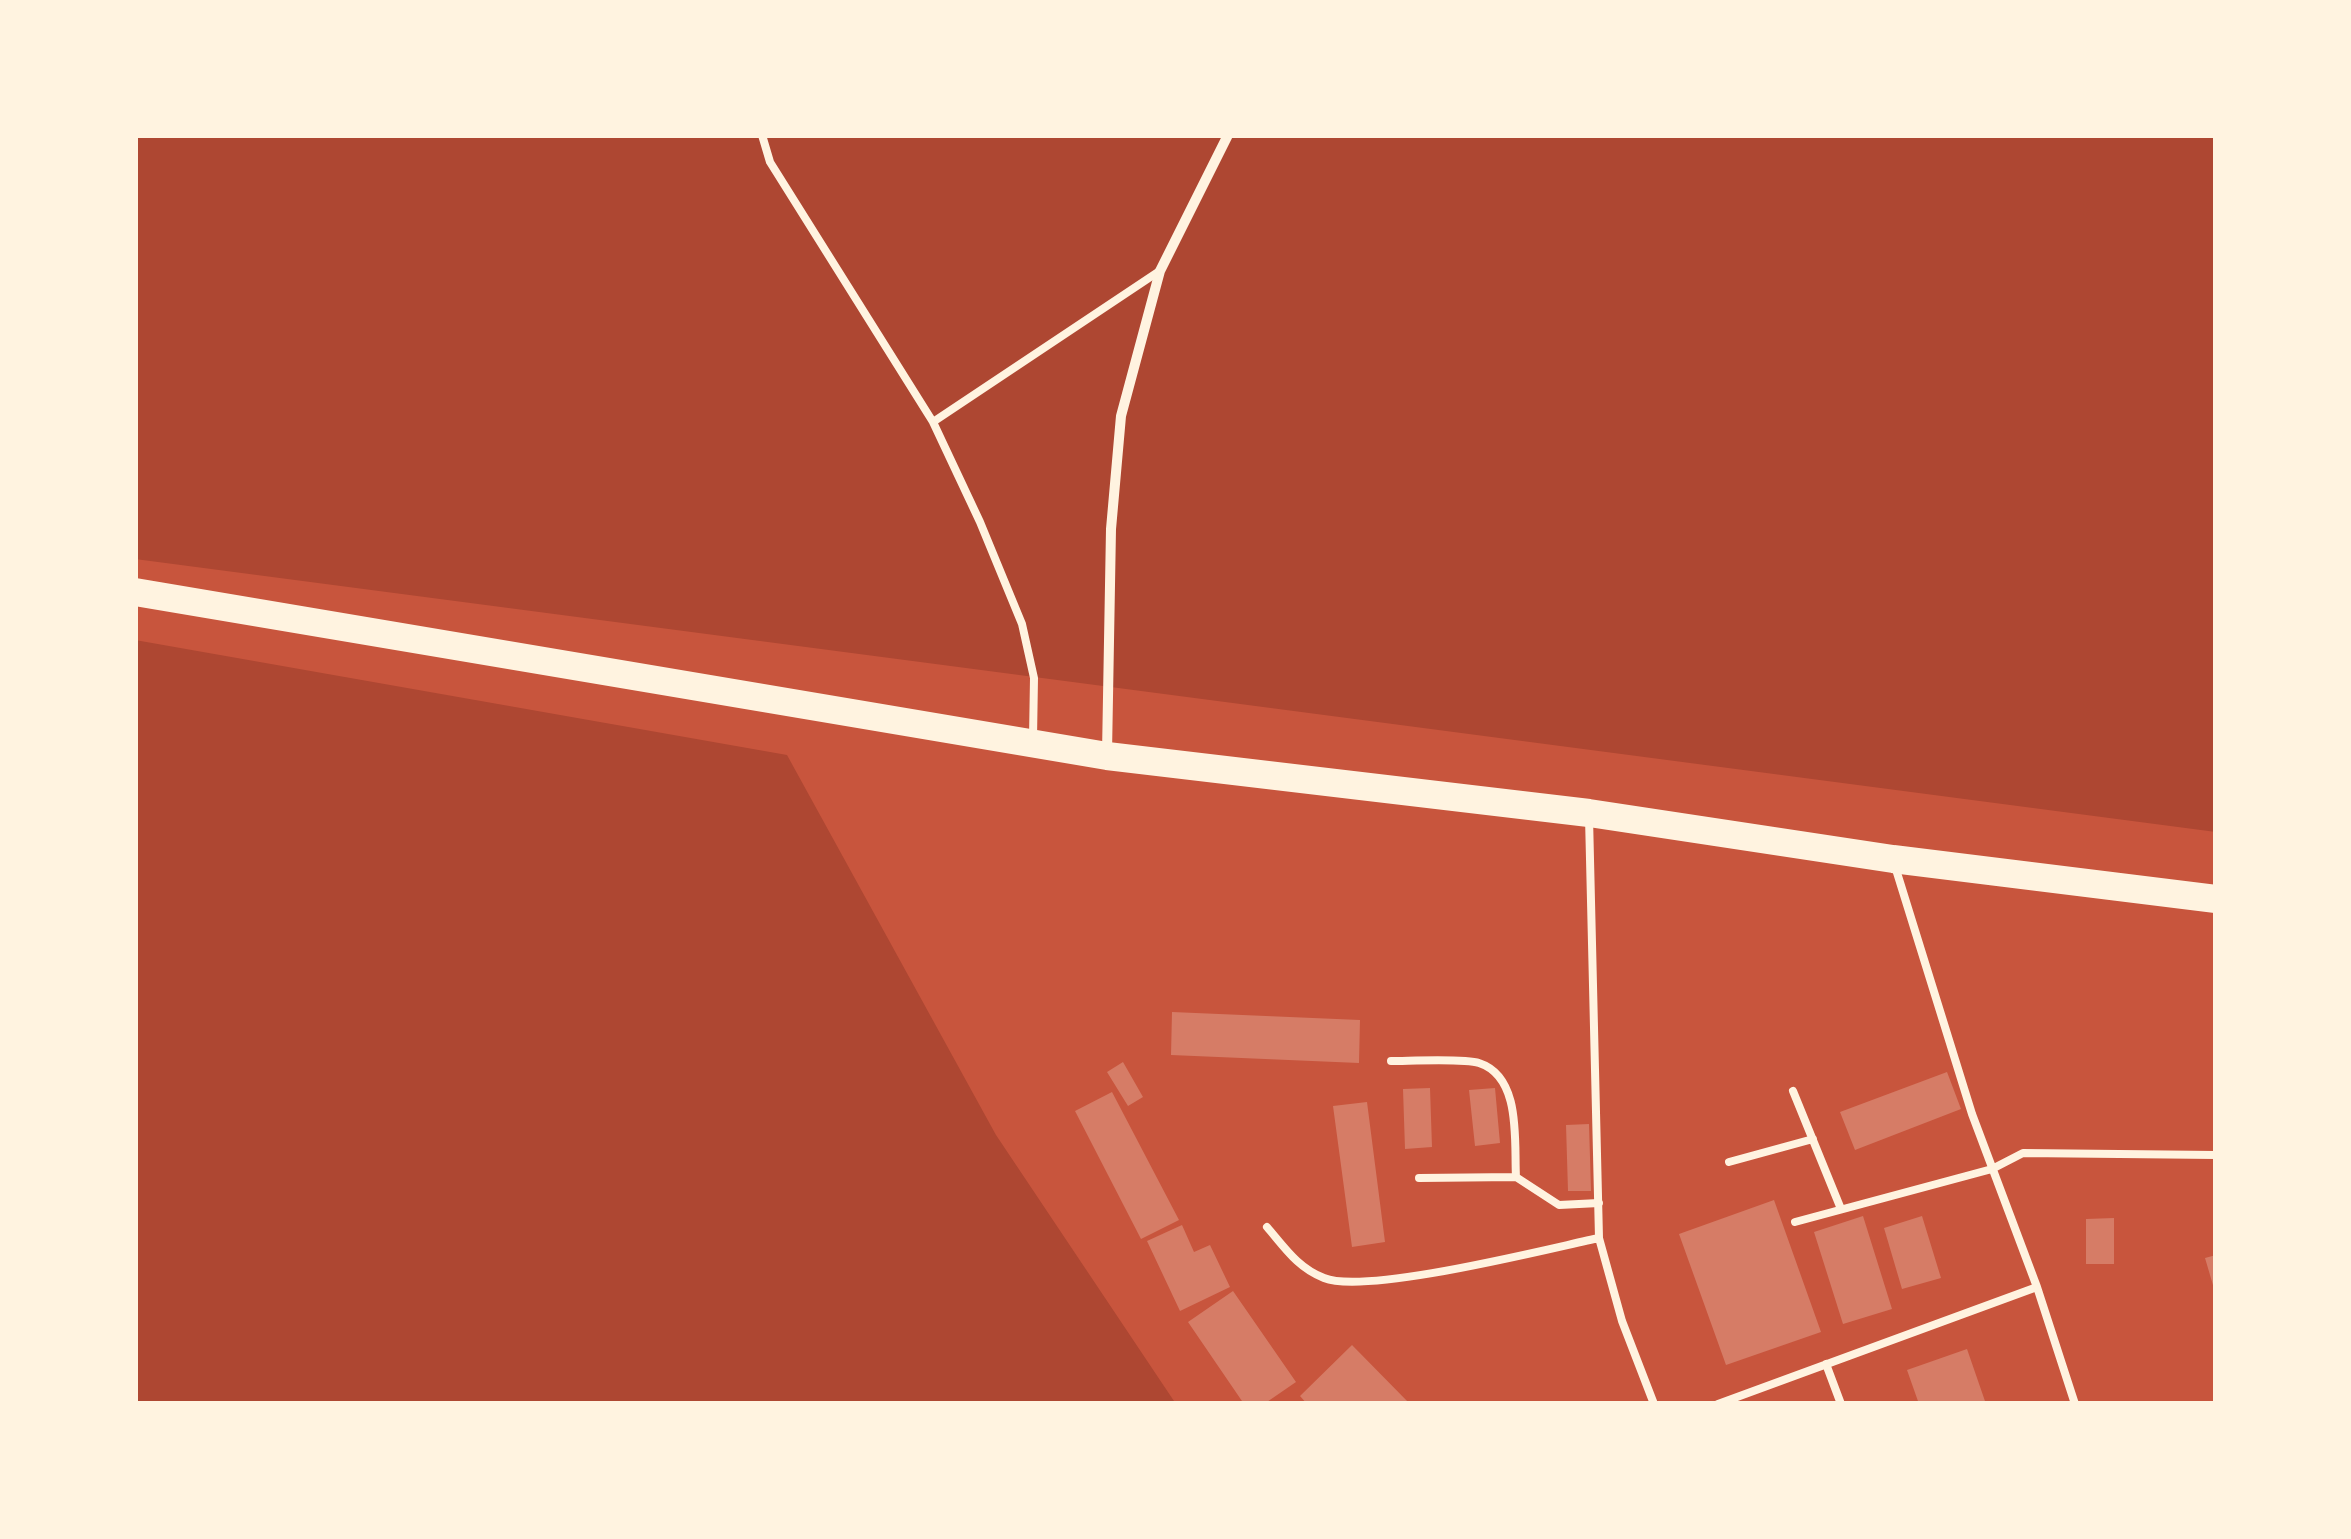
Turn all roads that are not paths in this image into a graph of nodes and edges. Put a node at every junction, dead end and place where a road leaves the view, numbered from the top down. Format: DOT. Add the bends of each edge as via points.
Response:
graph roads {
  1 [pos="762,135"];
  2 [pos="1228,135"];
  3 [pos="1160,270"];
  4 [pos="933,422"];
  5 [pos="135,592"];
  6 [pos="1033,742"];
  7 [pos="1107,756"];
  8 [pos="1589,813"];
  9 [pos="1893,859"];
  10 [pos="2216,899"];
  11 [pos="1391,1060"];
  12 [pos="1793,1090"];
  13 [pos="1813,1139"];
  14 [pos="2216,1156"];
  15 [pos="1729,1162"];
  16 [pos="1992,1169"];
  17 [pos="1516,1177"];
  18 [pos="1419,1178"];
  19 [pos="1598,1203"];
  20 [pos="1841,1209"];
  21 [pos="1795,1222"];
  22 [pos="1267,1227"];
  23 [pos="1599,1238"];
  24 [pos="2037,1287"];
  25 [pos="1826,1364"];
  26 [pos="1654,1404"];
  27 [pos="1718,1404"];
  28 [pos="1841,1404"];
  29 [pos="2075,1404"];
  1 -- 4 [label="lane" via="770,162"];
  2 -- 3 [label="street"];
  3 -- 4 [label="lane"];
  3 -- 7 [label="street" via="1121,416 1111,529"];
  4 -- 6 [label="lane" via="1022,624 1034,678"];
  5 -- 6 [label="highway"];
  6 -- 7 [label="highway"];
  7 -- 8 [label="highway"];
  8 -- 9 [label="highway"];
  8 -- 19 [label="lane"];
  9 -- 10 [label="highway"];
  9 -- 16 [label="lane"];
  11 -- 17 [label="lane" via="1479,1063 1500,1078 1512,1103"];
  12 -- 13 [label="lane"];
  13 -- 15 [label="lane"];
  13 -- 20 [label="lane"];
  14 -- 16 [label="lane" via="2023,1153"];
  16 -- 20 [label="lane"];
  16 -- 24 [label="lane"];
  17 -- 18 [label="lane"];
  17 -- 19 [label="lane" via="1559,1206"];
  19 -- 23 [label="lane"];
  20 -- 21 [label="lane"];
  22 -- 23 [label="lane" via="1301,1267 1329,1280 1424,1274"];
  23 -- 26 [label="lane"];
  24 -- 25 [label="lane"];
  24 -- 29 [label="lane"];
  25 -- 27 [label="lane"];
  25 -- 28 [label="lane"];
}
